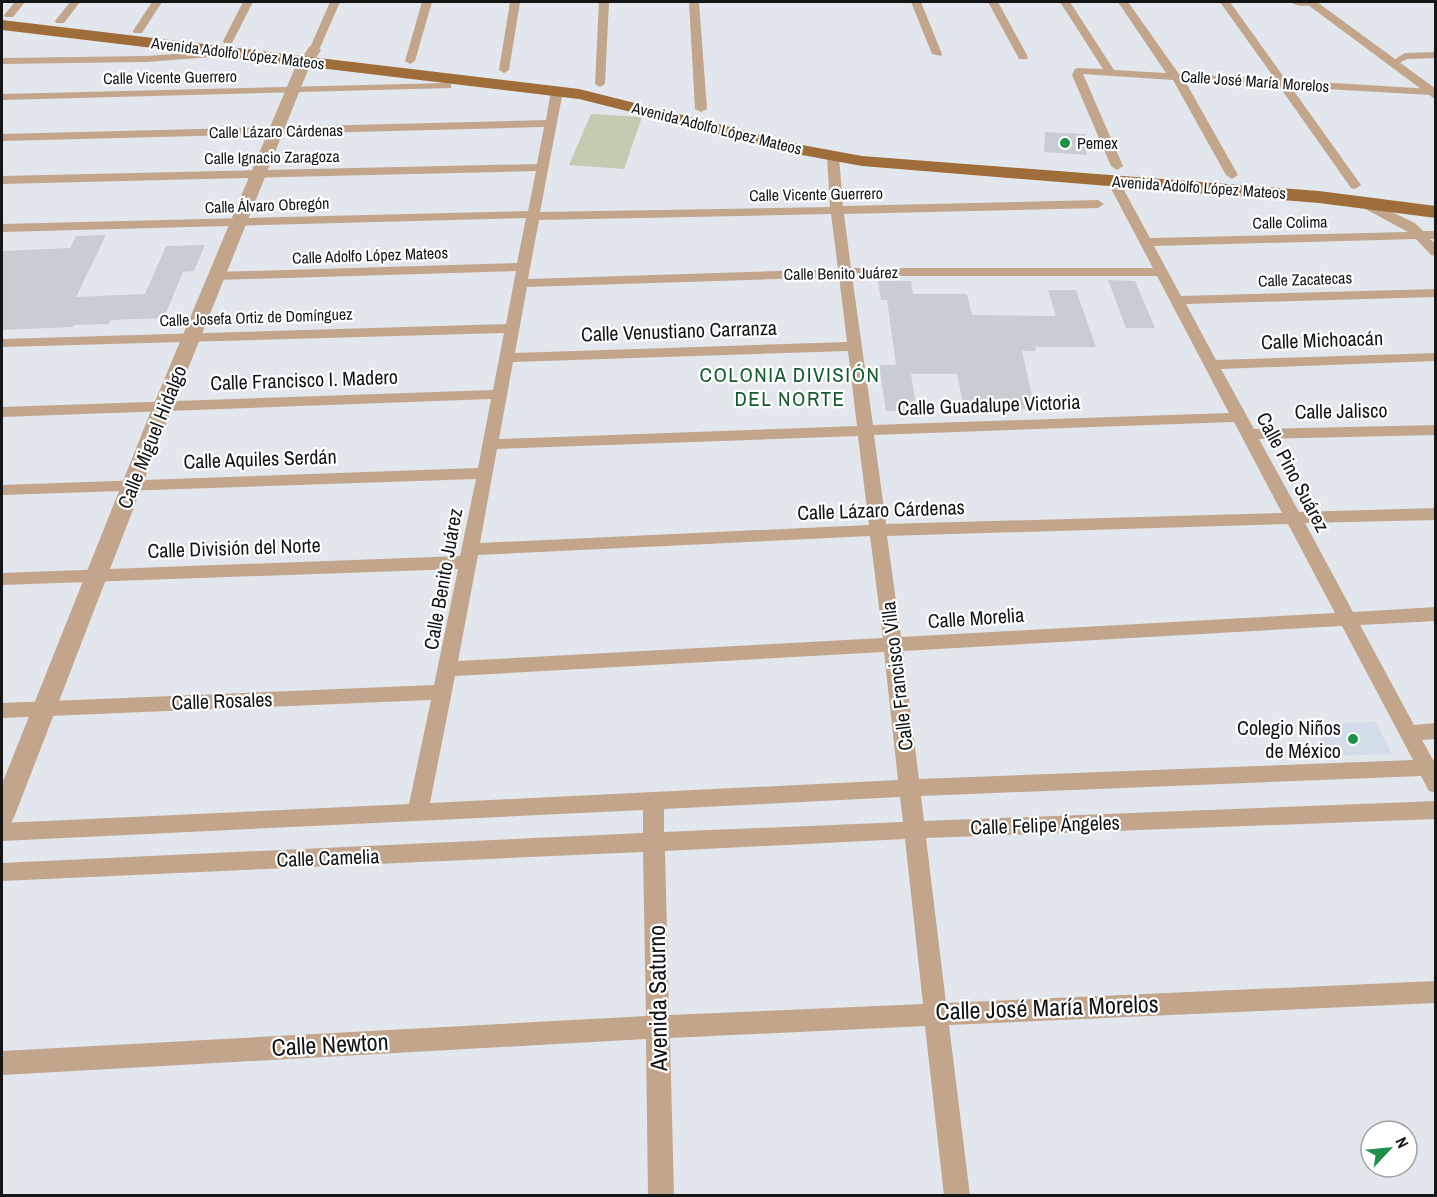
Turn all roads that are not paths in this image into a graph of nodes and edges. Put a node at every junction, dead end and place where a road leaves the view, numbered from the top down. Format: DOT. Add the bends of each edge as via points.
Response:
graph roads {
  1 [pos="20,2"];
  2 [pos="75,2"];
  3 [pos="157,2"];
  4 [pos="248,2"];
  5 [pos="335,2"];
  6 [pos="427,2"];
  7 [pos="515,2"];
  8 [pos="604,2"];
  9 [pos="694,2"];
  10 [pos="916,2"];
  11 [pos="993,2"];
  12 [pos="1065,2"];
  13 [pos="1123,2"];
  14 [pos="1225,2"];
  15 [pos="1296,2"];
  16 [pos="1310,2"];
  17 [pos="60,21"];
  18 [pos="4,22"];
  19 [pos="138,31"];
  20 [pos="233,47"];
  21 [pos="937,54"];
  22 [pos="1436,55"];
  23 [pos="310,56"];
  24 [pos="1023,57"];
  25 [pos="2,61"];
  26 [pos="410,61"];
  27 [pos="1394,63"];
  28 [pos="504,70"];
  29 [pos="1110,72"];
  30 [pos="1174,75"];
  31 [pos="1281,82"];
  32 [pos="600,84"];
  33 [pos="447,86"];
  34 [pos="1434,90"];
  35 [pos="292,91"];
  36 [pos="557,91"];
  37 [pos="2,97"];
  38 [pos="701,109"];
  39 [pos="551,123"];
  40 [pos="276,131"];
  41 [pos="2,137"];
  42 [pos="833,157"];
  43 [pos="543,167"];
  44 [pos="260,174"];
  45 [pos="1115,174"];
  46 [pos="1232,175"];
  47 [pos="1189,179"];
  48 [pos="2,180"];
  49 [pos="1358,193"];
  50 [pos="1436,195"];
  51 [pos="1098,204"];
  52 [pos="837,210"];
  53 [pos="1436,212"];
  54 [pos="534,216"];
  55 [pos="240,222"];
  56 [pos="2,228"];
  57 [pos="1429,236"];
  58 [pos="1146,242"];
  59 [pos="1436,252"];
  60 [pos="847,272"];
  61 [pos="1161,272"];
  62 [pos="522,275"];
  63 [pos="218,276"];
  64 [pos="1436,293"];
  65 [pos="1176,300"];
  66 [pos="512,328"];
  67 [pos="193,337"];
  68 [pos="2,343"];
  69 [pos="854,346"];
  70 [pos="1436,357"];
  71 [pos="506,358"];
  72 [pos="1210,364"];
  73 [pos="499,394"];
  74 [pos="163,406"];
  75 [pos="2,412"];
  76 [pos="1238,417"];
  77 [pos="1436,430"];
  78 [pos="867,431"];
  79 [pos="1247,434"];
  80 [pos="490,444"];
  81 [pos="483,473"];
  82 [pos="133,484"];
  83 [pos="2,490"];
  84 [pos="1436,514"];
  85 [pos="1293,518"];
  86 [pos="879,530"];
  87 [pos="470,556"];
  88 [pos="96,576"];
  89 [pos="2,579"];
  90 [pos="1436,614"];
  91 [pos="1345,617"];
  92 [pos="893,645"];
  93 [pos="448,669"];
  94 [pos="443,692"];
  95 [pos="44,708"];
  96 [pos="2,710"];
  97 [pos="1436,731"];
  98 [pos="1407,733"];
  99 [pos="1431,776"];
  100 [pos="910,788"];
  101 [pos="653,800"];
  102 [pos="1436,810"];
  103 [pos="418,811"];
  104 [pos="2,815"];
  105 [pos="914,830"];
  106 [pos="2,832"];
  107 [pos="655,841"];
  108 [pos="2,872"];
  109 [pos="1436,992"];
  110 [pos="936,1013"];
  111 [pos="658,1026"];
  112 [pos="2,1063"];
  113 [pos="661,1196"];
  114 [pos="957,1196"];
  1 -- 18 [label="street"];
  2 -- 17 [label="street"];
  3 -- 19 [label="street"];
  4 -- 20 [label="street"];
  5 -- 23 [label="street"];
  6 -- 26 [label="street"];
  7 -- 28 [label="street"];
  8 -- 32 [label="street"];
  9 -- 38 [label="street"];
  10 -- 21 [label="street"];
  11 -- 24 [label="street"];
  12 -- 29 [label="street"];
  13 -- 30 [label="street"];
  14 -- 31 [label="street"];
  15 -- 16 [label="street"];
  16 -- 27 [label="street"];
  17 -- 18 [label="main road, Avenida Adolfo López Mateos"];
  17 -- 19 [label="main road, Avenida Adolfo López Mateos"];
  18 -- 20 [label="main road, Avenida Adolfo López Mateos"];
  19 -- 20 [label="main road, Avenida Adolfo López Mateos"];
  20 -- 23 [label="main road, Avenida Adolfo López Mateos"];
  20 -- 25 [label="street" via="179,58"];
  22 -- 27 [label="street" via="1405,56"];
  23 -- 26 [label="main road, Avenida Adolfo López Mateos"];
  23 -- 35 [label="street, Calle Miguel Hidalgo"];
  23 -- 36 [label="main road, Avenida Adolfo López Mateos"];
  26 -- 28 [label="main road, Avenida Adolfo López Mateos"];
  27 -- 34 [label="street"];
  28 -- 32 [label="main road, Avenida Adolfo López Mateos"];
  29 -- 30 [label="street, Calle José María Morelos"];
  29 -- 45 [label="street, Calle José María Morelos" via="1079,71 1077,75"];
  30 -- 31 [label="street, Calle José María Morelos"];
  30 -- 46 [label="street"];
  31 -- 34 [label="street, Calle José María Morelos"];
  31 -- 49 [label="street"];
  32 -- 38 [label="main road, Avenida Adolfo López Mateos"];
  33 -- 35 [label="street, Calle Vicente Guerrero"];
  35 -- 37 [label="street, Calle Vicente Guerrero"];
  35 -- 40 [label="street, Calle Miguel Hidalgo"];
  36 -- 39 [label="street, Calle Benito Juárez"];
  36 -- 42 [label="main road, Avenida Adolfo López Mateos" via="594,96"];
  38 -- 45 [label="main road, Avenida Adolfo López Mateos" via="853,145"];
  39 -- 40 [label="street, Calle Lázaro Cárdenas"];
  39 -- 43 [label="street, Calle Benito Juárez"];
  40 -- 41 [label="street, Calle Lázaro Cárdenas"];
  40 -- 44 [label="street, Calle Miguel Hidalgo"];
  42 -- 45 [label="main road, Avenida Adolfo López Mateos"];
  42 -- 52 [label="street, Calle Francisco Villa"];
  43 -- 44 [label="street, Calle Ignacio Zaragoza"];
  43 -- 54 [label="street, Calle Benito Juárez"];
  44 -- 48 [label="street, Calle Ignacio Zaragoza"];
  44 -- 55 [label="street, Calle Miguel Hidalgo"];
  45 -- 47 [label="main road, Avenida Adolfo López Mateos"];
  45 -- 58 [label="street, Calle Pino Suárez"];
  46 -- 47 [label="main road, Avenida Adolfo López Mateos"];
  46 -- 49 [label="main road, Avenida Adolfo López Mateos"];
  47 -- 49 [label="main road, Avenida Adolfo López Mateos"];
  49 -- 50 [label="main road, Avenida Adolfo López Mateos"];
  49 -- 53 [label="main road, Avenida Adolfo López Mateos"];
  49 -- 57 [label="street"];
  51 -- 52 [label="street, Calle Vicente Guerrero"];
  52 -- 54 [label="street, Calle Vicente Guerrero"];
  52 -- 60 [label="street, Calle Francisco Villa"];
  54 -- 55 [label="street, Calle Álvaro Obregón"];
  54 -- 62 [label="street, Calle Benito Juárez"];
  55 -- 56 [label="street, Calle Álvaro Obregón"];
  55 -- 63 [label="street, Calle Miguel Hidalgo"];
  57 -- 58 [label="street, Calle Colima"];
  57 -- 59 [label="street"];
  58 -- 61 [label="street, Calle Pino Suárez"];
  60 -- 61 [label="street, Calle Benito Juárez"];
  60 -- 62 [label="street, Calle Benito Juárez"];
  60 -- 69 [label="street, Calle Francisco Villa"];
  61 -- 65 [label="street, Calle Pino Suárez"];
  62 -- 63 [label="street, Calle Adolfo López Mateos"];
  62 -- 66 [label="street, Calle Benito Juárez"];
  63 -- 67 [label="street, Calle Miguel Hidalgo"];
  64 -- 65 [label="street, Calle Zacatecas"];
  65 -- 72 [label="street, Calle Pino Suárez"];
  66 -- 67 [label="street, Calle Josefa Ortiz de Domínguez"];
  66 -- 71 [label="street, Calle Benito Juárez"];
  67 -- 68 [label="street, Calle Josefa Ortiz de Domínguez"];
  67 -- 74 [label="street, Calle Miguel Hidalgo"];
  69 -- 71 [label="street, Calle Venustiano Carranza"];
  69 -- 78 [label="street, Calle Francisco Villa"];
  70 -- 72 [label="street, Calle Michoacán"];
  71 -- 73 [label="street, Calle Benito Juárez"];
  72 -- 76 [label="street, Calle Pino Suárez"];
  73 -- 74 [label="street, Calle Francisco I. Madero"];
  73 -- 80 [label="street, Calle Benito Juárez"];
  74 -- 75 [label="street, Calle Francisco I. Madero"];
  74 -- 82 [label="street, Calle Miguel Hidalgo"];
  76 -- 78 [label="street, Calle Guadalupe Victoria"];
  76 -- 79 [label="street, Calle Pino Suárez"];
  77 -- 79 [label="street, Calle Jalisco"];
  78 -- 80 [label="street, Calle Guadalupe Victoria"];
  78 -- 86 [label="street, Calle Francisco Villa"];
  79 -- 85 [label="street, Calle Pino Suárez"];
  80 -- 81 [label="street, Calle Benito Juárez"];
  81 -- 82 [label="street, Calle Aquiles Serdán"];
  81 -- 87 [label="street, Calle Benito Juárez"];
  82 -- 83 [label="street, Calle Aquiles Serdán"];
  82 -- 88 [label="street, Calle Miguel Hidalgo"];
  84 -- 85 [label="street, Calle Lázaro Cárdenas"];
  85 -- 86 [label="street, Calle Lázaro Cárdenas"];
  85 -- 91 [label="street, Calle Pino Suárez"];
  86 -- 87 [label="street, Calle Lázaro Cárdenas"];
  86 -- 92 [label="street, Calle Francisco Villa"];
  87 -- 88 [label="street, Calle División del Norte"];
  87 -- 93 [label="street, Calle Benito Juárez"];
  88 -- 89 [label="street, Calle División del Norte"];
  88 -- 95 [label="street, Calle Miguel Hidalgo"];
  90 -- 91 [label="street, Calle Morelia"];
  91 -- 92 [label="street, Calle Morelia"];
  91 -- 98 [label="street, Calle Pino Suárez"];
  92 -- 93 [label="street, Calle Morelia"];
  92 -- 100 [label="street, Calle Francisco Villa"];
  93 -- 94 [label="street, Calle Benito Juárez"];
  94 -- 95 [label="street, Calle Rosales"];
  94 -- 103 [label="street, Calle Benito Juárez"];
  95 -- 96 [label="street, Calle Rosales"];
  95 -- 104 [label="street, Calle Miguel Hidalgo"];
  97 -- 98 [label="street"];
  98 -- 99 [label="street, Calle Pino Suárez"];
  99 -- 100 [label="street"];
  100 -- 101 [label="street"];
  100 -- 105 [label="street, Calle Francisco Villa"];
  101 -- 103 [label="street"];
  101 -- 107 [label="street, Avenida Saturno"];
  102 -- 105 [label="street, Calle Felipe Ángeles"];
  103 -- 106 [label="street"];
  105 -- 107 [label="street, Calle Felipe Ángeles"];
  105 -- 110 [label="street, Calle Francisco Villa"];
  107 -- 108 [label="street, Calle Camelia"];
  107 -- 111 [label="street, Avenida Saturno"];
  109 -- 110 [label="street, Calle José María Morelos"];
  110 -- 111 [label="street, Calle José María Morelos"];
  110 -- 114 [label="street, Calle Francisco Villa"];
  111 -- 112 [label="street, Calle Newton"];
  111 -- 113 [label="street, Avenida Saturno"];
}
